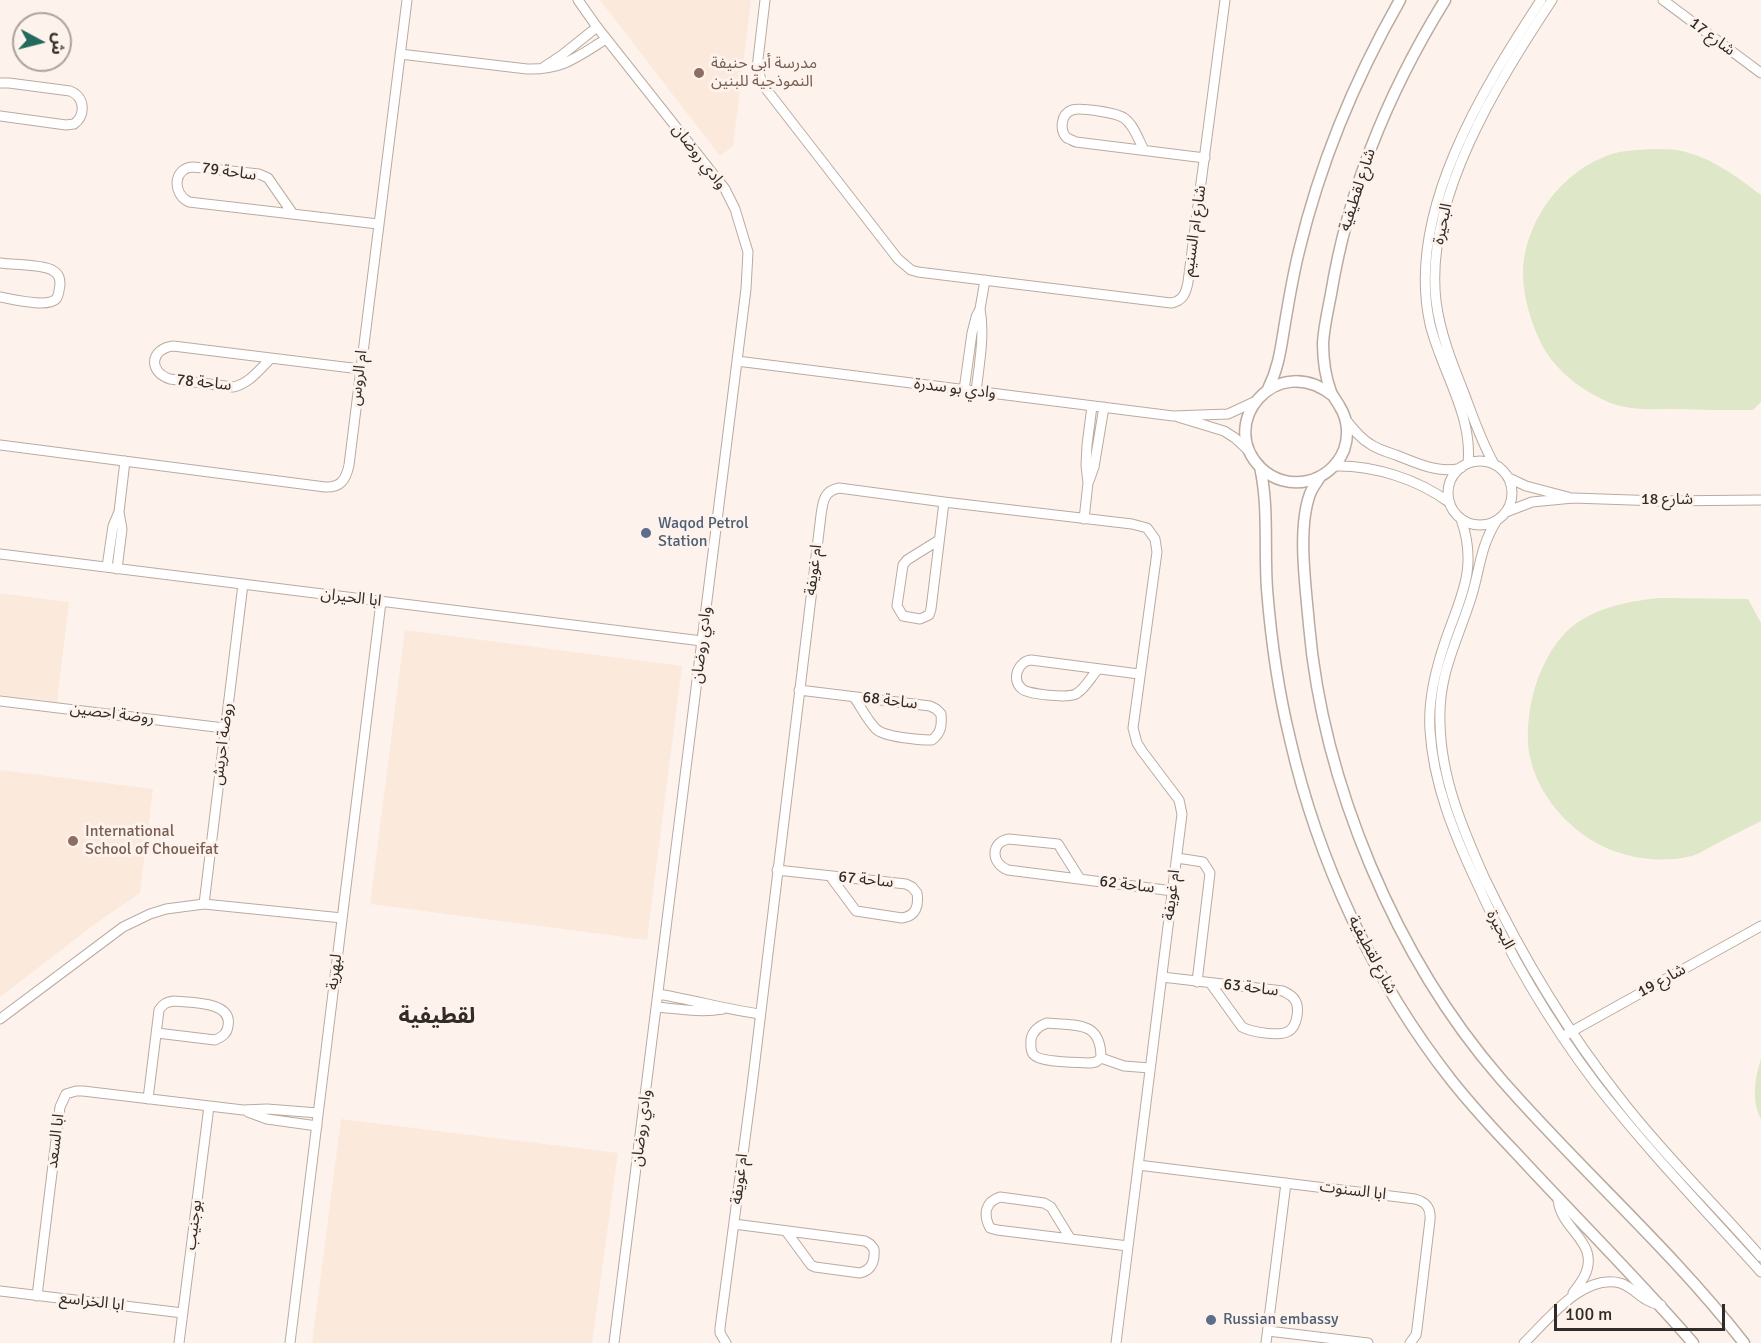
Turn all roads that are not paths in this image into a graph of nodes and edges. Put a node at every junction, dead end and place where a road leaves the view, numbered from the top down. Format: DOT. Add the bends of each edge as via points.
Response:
graph roads {
  1 [pos="407,0"];
  2 [pos="578,0"];
  3 [pos="765,0"];
  4 [pos="1225,0"];
  5 [pos="1400,0"];
  6 [pos="1445,0"];
  7 [pos="1541,0"];
  8 [pos="1552,0"];
  9 [pos="1663,0"];
  10 [pos="597,27"];
  11 [pos="606,39"];
  12 [pos="400,54"];
  13 [pos="1508,62"];
  14 [pos="543,68"];
  15 [pos="1761,73"];
  16 [pos="0,83"];
  17 [pos="0,116"];
  18 [pos="1144,150"];
  19 [pos="1204,158"];
  20 [pos="293,214"];
  21 [pos="378,224"];
  22 [pos="0,263"];
  23 [pos="984,280"];
  24 [pos="0,297"];
  25 [pos="980,309"];
  26 [pos="271,358"];
  27 [pos="737,361"];
  28 [pos="1448,365"];
  29 [pos="360,369"];
  30 [pos="964,390"];
  31 [pos="1268,390"];
  32 [pos="976,392"];
  33 [pos="1332,395"];
  34 [pos="1256,401"];
  35 [pos="1092,406"];
  36 [pos="1104,407"];
  37 [pos="1173,416"];
  38 [pos="1346,420"];
  39 [pos="0,445"];
  40 [pos="1250,452"];
  41 [pos="1393,454"];
  42 [pos="126,461"];
  43 [pos="1494,464"];
  44 [pos="1464,465"];
  45 [pos="1334,466"];
  46 [pos="1260,467"];
  47 [pos="1431,468"];
  48 [pos="1386,473"];
  49 [pos="1320,477"];
  50 [pos="1509,478"];
  51 [pos="1088,483"];
  52 [pos="1424,487"];
  53 [pos="1573,498"];
  54 [pos="1761,500"];
  55 [pos="944,502"];
  56 [pos="1450,503"];
  57 [pos="119,512"];
  58 [pos="1506,512"];
  59 [pos="1084,519"];
  60 [pos="1461,519"];
  61 [pos="1497,520"];
  62 [pos="939,540"];
  63 [pos="0,554"];
  64 [pos="107,567"];
  65 [pos="117,569"];
  66 [pos="243,584"];
  67 [pos="381,602"];
  68 [pos="702,641"];
  69 [pos="1444,658"];
  70 [pos="1098,669"];
  71 [pos="1139,674"];
  72 [pos="800,690"];
  73 [pos="854,697"];
  74 [pos="0,700"];
  75 [pos="224,728"];
  76 [pos="1177,858"];
  77 [pos="777,870"];
  78 [pos="830,876"];
  79 [pos="1080,879"];
  80 [pos="1173,891"];
  81 [pos="204,904"];
  82 [pos="342,918"];
  83 [pos="1761,926"];
  84 [pos="1162,978"];
  85 [pos="1197,982"];
  86 [pos="1211,984"];
  87 [pos="658,994"];
  88 [pos="657,1007"];
  89 [pos="726,1009"];
  90 [pos="760,1014"];
  91 [pos="0,1019"];
  92 [pos="157,1033"];
  93 [pos="1568,1034"];
  94 [pos="1101,1058"];
  95 [pos="1150,1068"];
  96 [pos="148,1099"];
  97 [pos="209,1106"];
  98 [pos="243,1110"];
  99 [pos="318,1113"];
  100 [pos="1633,1121"];
  101 [pos="317,1125"];
  102 [pos="1138,1165"];
  103 [pos="1286,1183"];
  104 [pos="1706,1195"];
  105 [pos="1558,1198"];
  106 [pos="1698,1203"];
  107 [pos="734,1224"];
  108 [pos="786,1231"];
  109 [pos="1070,1238"];
  110 [pos="1128,1246"];
  111 [pos="1761,1257"];
  112 [pos="1761,1271"];
  113 [pos="0,1291"];
  114 [pos="37,1296"];
  115 [pos="1570,1298"];
  116 [pos="1661,1305"];
  117 [pos="183,1313"];
  118 [pos="1268,1331"];
  119 [pos="180,1343"];
  120 [pos="290,1343"];
  121 [pos="614,1343"];
  122 [pos="726,1343"];
  123 [pos="1116,1343"];
  124 [pos="1266,1343"];
  125 [pos="1368,1343"];
  126 [pos="1410,1343"];
  127 [pos="1524,1343"];
  128 [pos="1693,1343"];
  129 [pos="1744,1343"];
  1 -- 12 [label="street, ام الروس"];
  2 -- 10 [label="street, وادي روضان"];
  3 -- 23 [label="street, شارع ام السنيم" via="757,68 763,84 898,259 918,272"];
  4 -- 19 [label="street, شارع ام السنيم"];
  5 -- 31 [label="street" via="1358,82 1320,179 1299,252 1278,368"];
  6 -- 33 [label="street, شارع لقطيفية" via="1382,121 1346,226 1323,339 1325,372"];
  7 -- 13 [label="street, البحيرة"];
  8 -- 13 [label="street, البحيرة"];
  9 -- 15 [label="street, شارع 17"];
  10 -- 11 [label="street, وادي روضان"];
  10 -- 14 [label="street"];
  11 -- 14 [label="street" via="567,64"];
  11 -- 27 [label="street, وادي روضان" via="725,189 735,209 748,252"];
  12 -- 14 [label="street"];
  12 -- 21 [label="street, ام الروس"];
  13 -- 28 [label="street, البحيرة" via="1441,210 1435,290"];
  16 -- 17 [label="street" via="70,91 82,99 79,120 74,124"];
  18 -- 18 [label="street" via="1131,124 1116,114 1078,109 1063,119 1063,132 1076,142"];
  18 -- 19 [label="street"];
  19 -- 23 [label="street, شارع ام السنيم" via="1187,291 1176,302"];
  20 -- 20 [label="street, ساحة 79" via="268,178 259,174 187,167 178,178 179,194 189,202"];
  20 -- 21 [label="street, ساحة 79"];
  21 -- 29 [label="street, ام الروس"];
  22 -- 24 [label="street" via="45,268 59,276 60,282 56,299 49,303"];
  23 -- 25 [label="street"];
  25 -- 30 [label="street" via="972,333"];
  25 -- 32 [label="street" via="982,333"];
  26 -- 26 [label="street, ساحة 78" via="242,386 233,387 170,380 162,377 155,363 159,350 173,346"];
  26 -- 29 [label="street, ساحة 78"];
  27 -- 30 [label="street, وادي بو سدرة"];
  27 -- 68 [label="street, وادي روضان"];
  28 -- 43 [label="street, البحيرة"];
  28 -- 44 [label="street, البحيرة" via="1467,429 1469,445"];
  29 -- 42 [label="street, ام الروس" via="347,475 337,486"];
  30 -- 32 [label="street, وادي بو سدرة"];
  31 -- 33 [label="street" via="1300,381"];
  31 -- 34 [label="street"];
  32 -- 35 [label="street, وادي بو سدرة"];
  33 -- 38 [label="street"];
  34 -- 37 [label="street, وادي بو سدرة" via="1228,414"];
  34 -- 40 [label="street" via="1246,431"];
  35 -- 36 [label="street, وادي بو سدرة"];
  35 -- 51 [label="street"];
  36 -- 37 [label="street, وادي بو سدرة"];
  36 -- 51 [label="street"];
  37 -- 40 [label="street, وادي بو سدرة" via="1224,431"];
  38 -- 41 [label="street" via="1369,444"];
  38 -- 45 [label="street" via="1344,449"];
  39 -- 42 [label="street, ام الروس"];
  40 -- 46 [label="street"];
  41 -- 47 [label="street"];
  41 -- 48 [label="street"];
  42 -- 57 [label="street"];
  43 -- 44 [label="street" via="1477,461"];
  43 -- 50 [label="street"];
  44 -- 47 [label="street" via="1447,470"];
  44 -- 56 [label="street" via="1450,483"];
  45 -- 48 [label="street"];
  45 -- 49 [label="street"];
  46 -- 49 [label="street" via="1284,481 1303,482"];
  46 -- 105 [label="street, شارع لقطيفية" via="1270,621 1282,703 1300,779 1329,864 1385,982 1419,1036 1477,1110"];
  47 -- 52 [label="street"];
  48 -- 52 [label="street"];
  49 -- 129 [label="street" via="1310,495 1304,528 1306,597 1315,670 1343,788 1364,847 1408,945 1457,1022 1498,1076 1699,1288"];
  50 -- 53 [label="street, شارع 18"];
  50 -- 58 [label="street" via="1512,499"];
  51 -- 59 [label="street"];
  52 -- 56 [label="street"];
  53 -- 54 [label="street, شارع 18"];
  53 -- 58 [label="street, شارع 18" via="1532,502"];
  55 -- 59 [label="street, ام غويفة"];
  55 -- 62 [label="street"];
  55 -- 72 [label="street, ام غويفة" via="840,488 825,496"];
  56 -- 60 [label="street"];
  57 -- 64 [label="street"];
  57 -- 65 [label="street" via="122,529"];
  58 -- 61 [label="street"];
  59 -- 71 [label="street, ام غويفة" via="1144,526 1155,539 1157,552"];
  60 -- 61 [label="street" via="1479,525"];
  60 -- 69 [label="street, البحيرة" via="1467,540 1468,572"];
  61 -- 69 [label="street, البحيرة" via="1485,540 1474,591"];
  62 -- 62 [label="street" via="903,565 897,606 903,616 920,619 929,615"];
  63 -- 64 [label="street, ابا الحيران"];
  64 -- 65 [label="street, ابا الحيران"];
  65 -- 66 [label="street, ابا الحيران"];
  66 -- 67 [label="street, ابا الحيران"];
  66 -- 75 [label="street, روضة احريش"];
  67 -- 68 [label="street, ابا الحيران"];
  67 -- 82 [label="street, لبهرية"];
  68 -- 87 [label="street, وادي روضان"];
  69 -- 93 [label="street, البحيرة" via="1440,723 1452,810 1486,892"];
  70 -- 70 [label="street" via="1078,692 1067,696 1028,693 1021,689 1017,678 1025,661"];
  70 -- 71 [label="street"];
  71 -- 76 [label="street, ام غويفة" via="1134,733 1181,807"];
  72 -- 73 [label="street, ساحة 68"];
  72 -- 77 [label="street, ام غويفة"];
  73 -- 73 [label="street, ساحة 68" via="873,726 885,734 932,740 941,729 941,714 930,706"];
  74 -- 75 [label="street, روضة احصين"];
  75 -- 81 [label="street, روضة احريش"];
  76 -- 80 [label="street, ام غويفة"];
  76 -- 85 [label="street" via="1203,862 1210,873"];
  77 -- 78 [label="street, ساحة 67"];
  77 -- 90 [label="street, ام غويفة"];
  78 -- 78 [label="street, ساحة 67" via="856,911 902,918 917,908 917,893 906,884"];
  79 -- 79 [label="street, ساحة 62" via="1058,844 1009,838 996,848 995,858 1002,868"];
  79 -- 80 [label="street, ساحة 62"];
  80 -- 84 [label="street, ام غويفة"];
  81 -- 82 [label="street"];
  81 -- 91 [label="street" via="166,909 123,927"];
  82 -- 99 [label="street, لبهرية"];
  83 -- 93 [label="street, شارع 19"];
  84 -- 85 [label="street, ساحة 63"];
  84 -- 95 [label="street, ام غويفة"];
  85 -- 86 [label="street, ساحة 63"];
  86 -- 86 [label="street, ساحة 63" via="1242,1028 1278,1034 1289,1031 1295,1022 1295,1000 1284,991"];
  87 -- 88 [label="street, وادي روضان"];
  87 -- 89 [label="street"];
  88 -- 89 [label="street" via="691,1011"];
  88 -- 121 [label="street, وادي روضان"];
  89 -- 90 [label="street"];
  90 -- 107 [label="street, ام غويفة"];
  92 -- 92 [label="street" via="215,1040 227,1030 228,1016 217,1006 167,1002 159,1010"];
  92 -- 96 [label="street"];
  93 -- 100 [label="street, البحيرة" via="1596,1066"];
  94 -- 94 [label="street" via="1096,1036 1084,1027 1047,1023 1035,1029 1031,1038 1033,1054 1045,1060 1090,1063"];
  94 -- 95 [label="street" via="1124,1066"];
  95 -- 102 [label="street, ام غويفة"];
  96 -- 97 [label="street, ابا السعد"];
  96 -- 114 [label="street, ابا السعد" via="76,1090 63,1099"];
  97 -- 98 [label="street, ابا السعد"];
  97 -- 117 [label="street, بوجنيب"];
  98 -- 99 [label="street, ابا السعد"];
  98 -- 101 [label="street, ابا السعد" via="267,1119"];
  99 -- 101 [label="street, لبهرية"];
  100 -- 104 [label="street, البحيرة"];
  100 -- 106 [label="street, البحيرة"];
  101 -- 120 [label="street, لبهرية"];
  102 -- 103 [label="street, ابا السنوت"];
  102 -- 110 [label="street, ام غويفة"];
  103 -- 118 [label="street"];
  103 -- 126 [label="street, ابا السنوت" via="1421,1200 1428,1207 1431,1215 1417,1329"];
  104 -- 106 [label="street"];
  104 -- 111 [label="street, البحيرة"];
  105 -- 115 [label="street" via="1564,1220 1584,1241 1588,1259 1584,1276"];
  105 -- 116 [label="street, شارع لقطيفية"];
  106 -- 112 [label="street, البحيرة"];
  107 -- 108 [label="street"];
  107 -- 122 [label="street, ام غويفة" via="720,1328"];
  108 -- 108 [label="street" via="815,1267 860,1273 871,1267 874,1249 865,1241"];
  109 -- 109 [label="street" via="1051,1207 1044,1203 1000,1197 993,1199 985,1212 990,1228"];
  109 -- 110 [label="street"];
  110 -- 123 [label="street, ام غويفة"];
  113 -- 114 [label="street, ابا الخراسع"];
  114 -- 117 [label="street, ابا الخراسع"];
  115 -- 116 [label="street" via="1590,1285 1609,1282 1620,1283 1645,1301"];
  115 -- 127 [label="street"];
  116 -- 128 [label="street, شارع لقطيفية"];
  117 -- 119 [label="street, بوجنيب"];
  118 -- 124 [label="street"];
  118 -- 125 [label="street"];
}
